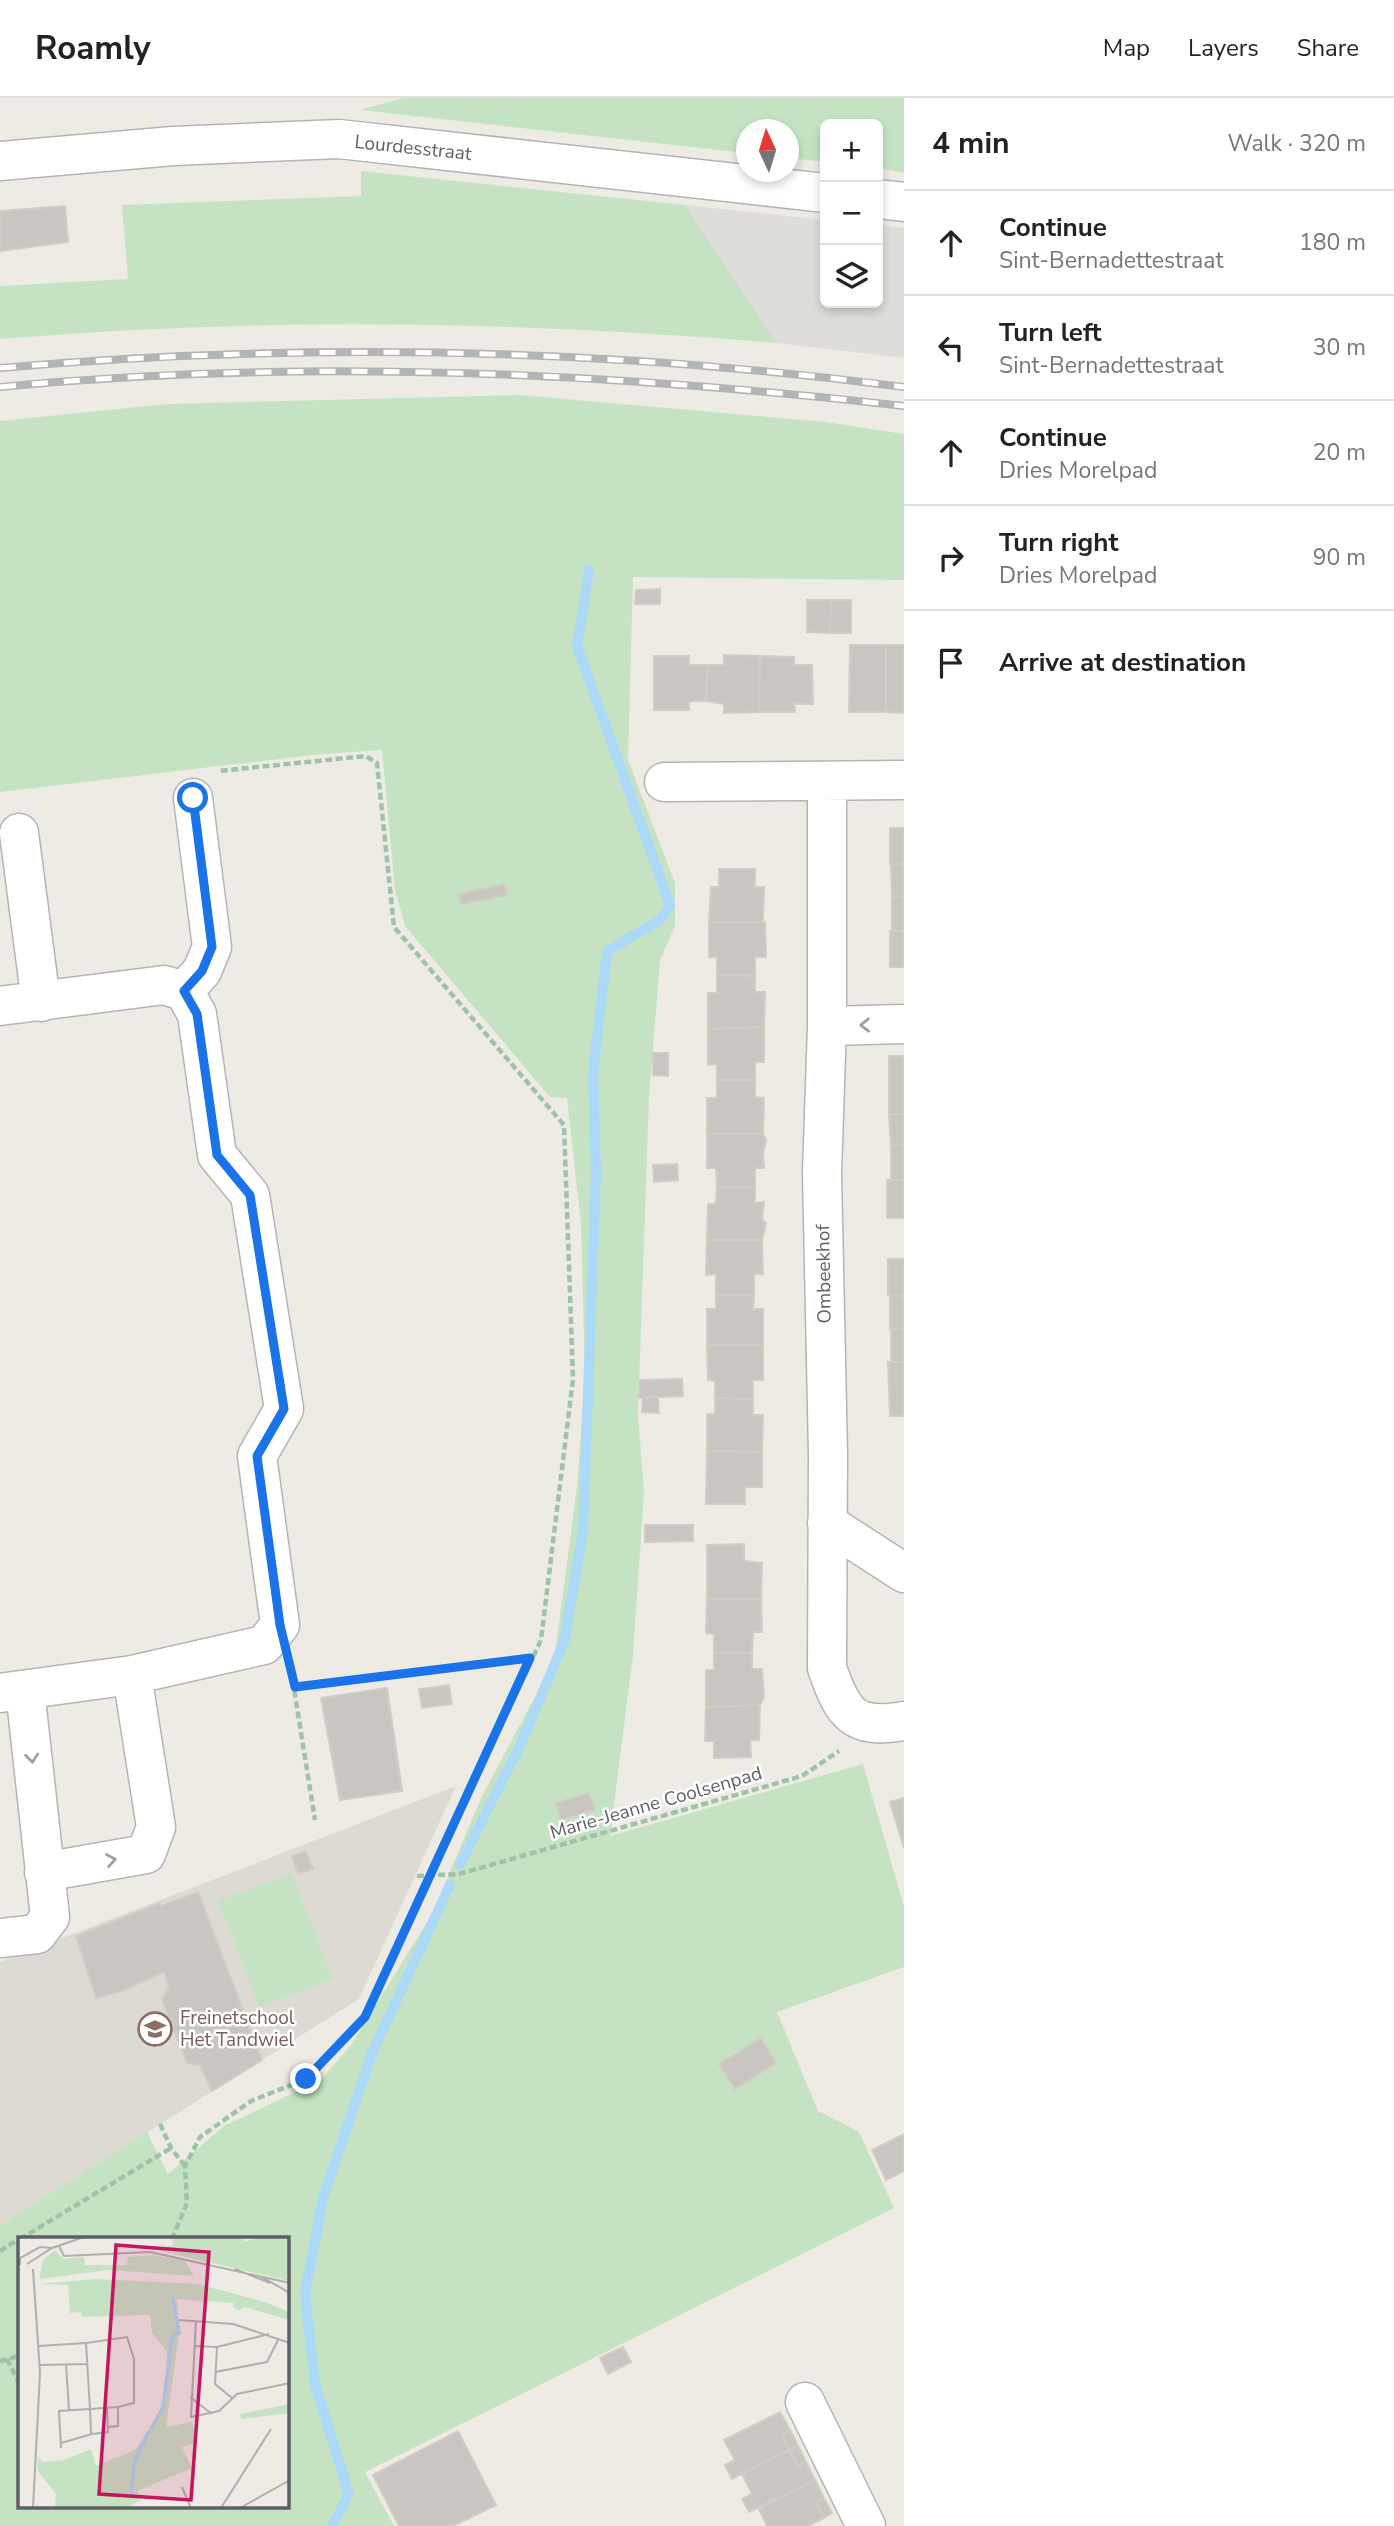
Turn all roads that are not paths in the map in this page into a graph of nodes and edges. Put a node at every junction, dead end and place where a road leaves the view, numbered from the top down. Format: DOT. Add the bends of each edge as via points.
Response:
graph roads {
  1 [pos="0,161"];
  2 [pos="820,192"];
  3 [pos="883,200"];
  4 [pos="904,202"];
  5 [pos="904,780"];
  6 [pos="827,781"];
  7 [pos="664,782"];
  8 [pos="193,798"];
  9 [pos="19,833"];
  10 [pos="184,991"];
  11 [pos="41,1002"];
  12 [pos="0,1006"];
  13 [pos="904,1024"];
  14 [pos="827,1026"];
  15 [pos="827,1523"];
  16 [pos="904,1573"];
  17 [pos="132,1675"];
  18 [pos="13,1692"];
  19 [pos="890,1723"];
  20 [pos="44,1872"];
  21 [pos="0,1938"];
  22 [pos="805,2402"];
  23 [pos="866,2526"];
  1 -- 2 [label="street, Lourdesstraat" via="173,146 339,139"];
  3 -- 4 [label="street"];
  5 -- 6 [label="street"];
  6 -- 7 [label="street"];
  6 -- 14 [label="street, Ombeekhof"];
  8 -- 10 [label="street" via="212,947 202,971"];
  9 -- 11 [label="street"];
  10 -- 11 [label="street" via="164,985"];
  10 -- 17 [label="street" via="197,1014 217,1155 250,1195 284,1409 257,1456 280,1625 264,1645"];
  11 -- 12 [label="street"];
  13 -- 14 [label="street, one-way"];
  14 -- 15 [label="street, Ombeekhof" via="822,1173"];
  15 -- 16 [label="street"];
  15 -- 19 [label="street, Ombeekhof" via="827,1668 838,1700 850,1713"];
  17 -- 18 [label="street"];
  20 -- 17 [label="street, one-way" via="146,1854 156,1827"];
  18 -- 20 [label="street, one-way"];
  20 -- 21 [label="street" via="50,1917 37,1934"];
  22 -- 23 [label="street"];
}
